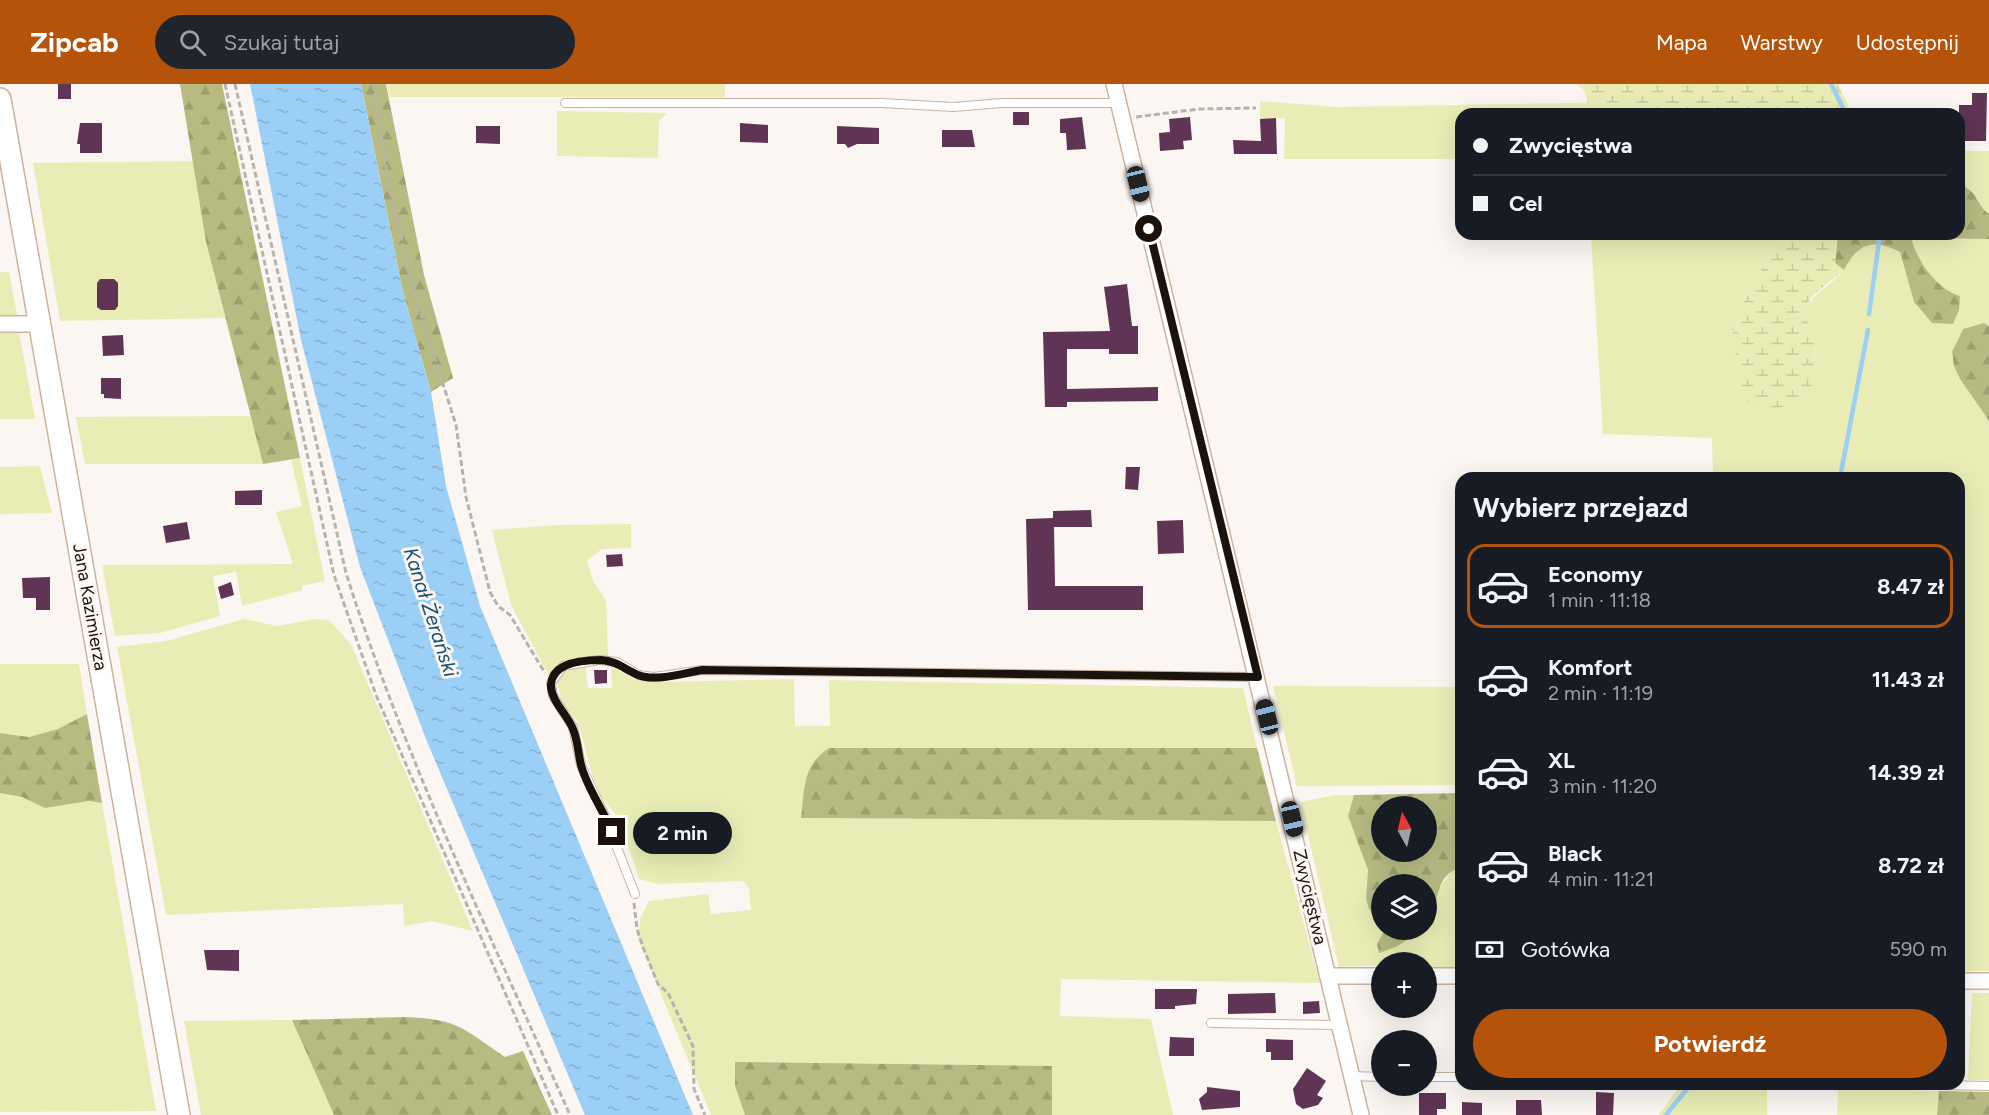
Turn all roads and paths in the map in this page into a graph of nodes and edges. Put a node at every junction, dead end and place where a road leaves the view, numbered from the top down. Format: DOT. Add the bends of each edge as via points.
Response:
graph roads {
  1 [pos="225,84"];
  2 [pos="235,84"];
  3 [pos="372,84"];
  4 [pos="1114,84"];
  5 [pos="0,99"];
  6 [pos="565,102"];
  7 [pos="1256,108"];
  8 [pos="1120,110"];
  9 [pos="0,324"];
  10 [pos="41,324"];
  11 [pos="1258,677"];
  12 [pos="551,683"];
  13 [pos="636,894"];
  14 [pos="1329,976"];
  15 [pos="1371,976"];
  16 [pos="1437,976"];
  17 [pos="1455,976"];
  18 [pos="1965,981"];
  19 [pos="1989,981"];
  20 [pos="1211,1023"];
  21 [pos="1341,1025"];
  22 [pos="1352,1076"];
  23 [pos="1371,1077"];
  24 [pos="1437,1077"];
  25 [pos="1455,1077"];
  26 [pos="1965,1085"];
  27 [pos="1989,1086"];
  28 [pos="171,1115"];
  29 [pos="179,1115"];
  30 [pos="558,1115"];
  31 [pos="570,1115"];
  32 [pos="705,1115"];
  33 [pos="1361,1115"];
  1 -- 30 [label="path" via="334,575 376,695"];
  2 -- 31 [label="path" via="346,573 361,621 437,813"];
  3 -- 12 [label="path" via="389,186 413,289 456,424 466,497 490,592 498,606 510,615"];
  4 -- 8 [label="street, Zwycięstwa"];
  5 -- 10 [label="main road, Jana Kazimierza"];
  6 -- 8 [label="lane" via="881,103 954,107 1000,103"];
  7 -- 8 [label="path"];
  8 -- 11 [label="street, Zwycięstwa"];
  9 -- 10 [label="street"];
  10 -- 29 [label="main road, Jana Kazimierza"];
  11 -- 12 [label="lane" via="702,670 654,677 639,675 617,662 599,660 562,666"];
  11 -- 14 [label="street, Zwycięstwa"];
  12 -- 13 [label="lane" via="553,696 573,727 581,765"];
  13 -- 32 [label="path" via="634,906 643,947 658,984 668,993 693,1046 694,1089"];
  14 -- 15 [label="street"];
  14 -- 21 [label="street, Zwycięstwa"];
  16 -- 17 [label="street"];
  18 -- 19 [label="street"];
  20 -- 21 [label="lane"];
  21 -- 22 [label="street, Zwycięstwa"];
  22 -- 23 [label="lane"];
  22 -- 33 [label="street, Zwycięstwa"];
  24 -- 25 [label="lane"];
  26 -- 27 [label="lane"];
  28 -- 29 [label="lane"];
}
